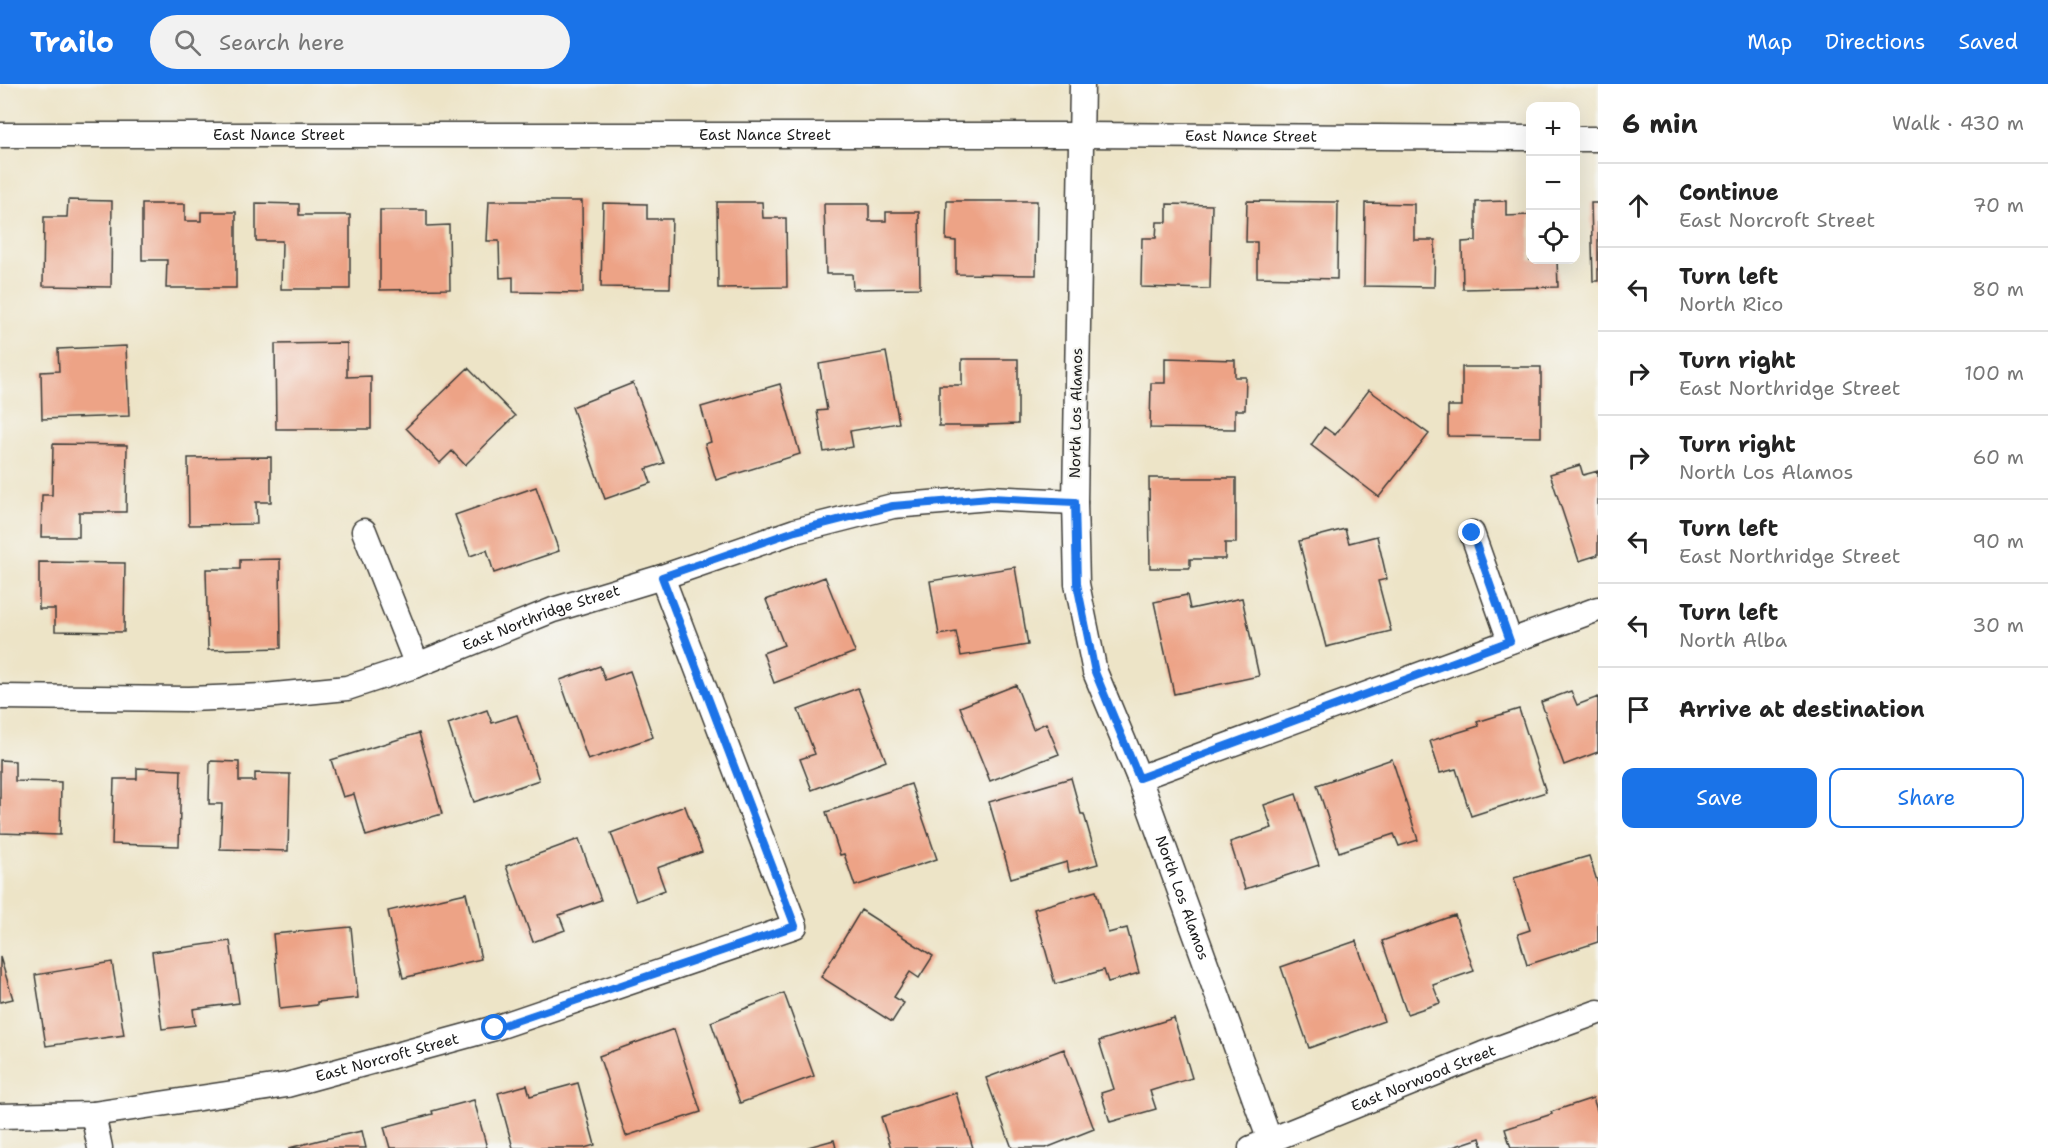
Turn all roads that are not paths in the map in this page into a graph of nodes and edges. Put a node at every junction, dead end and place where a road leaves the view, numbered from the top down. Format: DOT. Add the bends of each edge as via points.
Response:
graph roads {
  1 [pos="1082,84"];
  2 [pos="0,135"];
  3 [pos="1082,135"];
  4 [pos="1526,138"];
  5 [pos="1580,139"];
  6 [pos="1598,139"];
  7 [pos="1075,502"];
  8 [pos="364,531"];
  9 [pos="1472,533"];
  10 [pos="662,577"];
  11 [pos="1598,609"];
  12 [pos="1510,641"];
  13 [pos="417,665"];
  14 [pos="0,696"];
  15 [pos="1139,778"];
  16 [pos="1598,1012"];
  17 [pos="93,1114"];
  18 [pos="0,1116"];
  19 [pos="1261,1144"];
  20 [pos="100,1148"];
  1 -- 3 [label="street, North Los Alamos"];
  2 -- 3 [label="street, East Nance Street"];
  3 -- 4 [label="street, East Nance Street"];
  3 -- 7 [label="street, North Los Alamos"];
  5 -- 6 [label="street"];
  7 -- 10 [label="street, East Northridge Street" via="990,498 893,506 795,531"];
  7 -- 15 [label="street, North Los Alamos" via="1077,584 1095,672"];
  8 -- 13 [label="street"];
  9 -- 12 [label="street"];
  10 -- 13 [label="street, East Northridge Street" via="553,610"];
  10 -- 17 [label="street, East Norcroft Street" via="795,926 495,1028 287,1085"];
  11 -- 12 [label="street"];
  12 -- 15 [label="street"];
  13 -- 14 [label="street, East Northridge Street" via="347,688 264,696"];
  15 -- 19 [label="street, North Los Alamos"];
  16 -- 19 [label="street, East Norwood Street"];
  17 -- 18 [label="street, East Norcroft Street"];
  17 -- 20 [label="street"];
}
